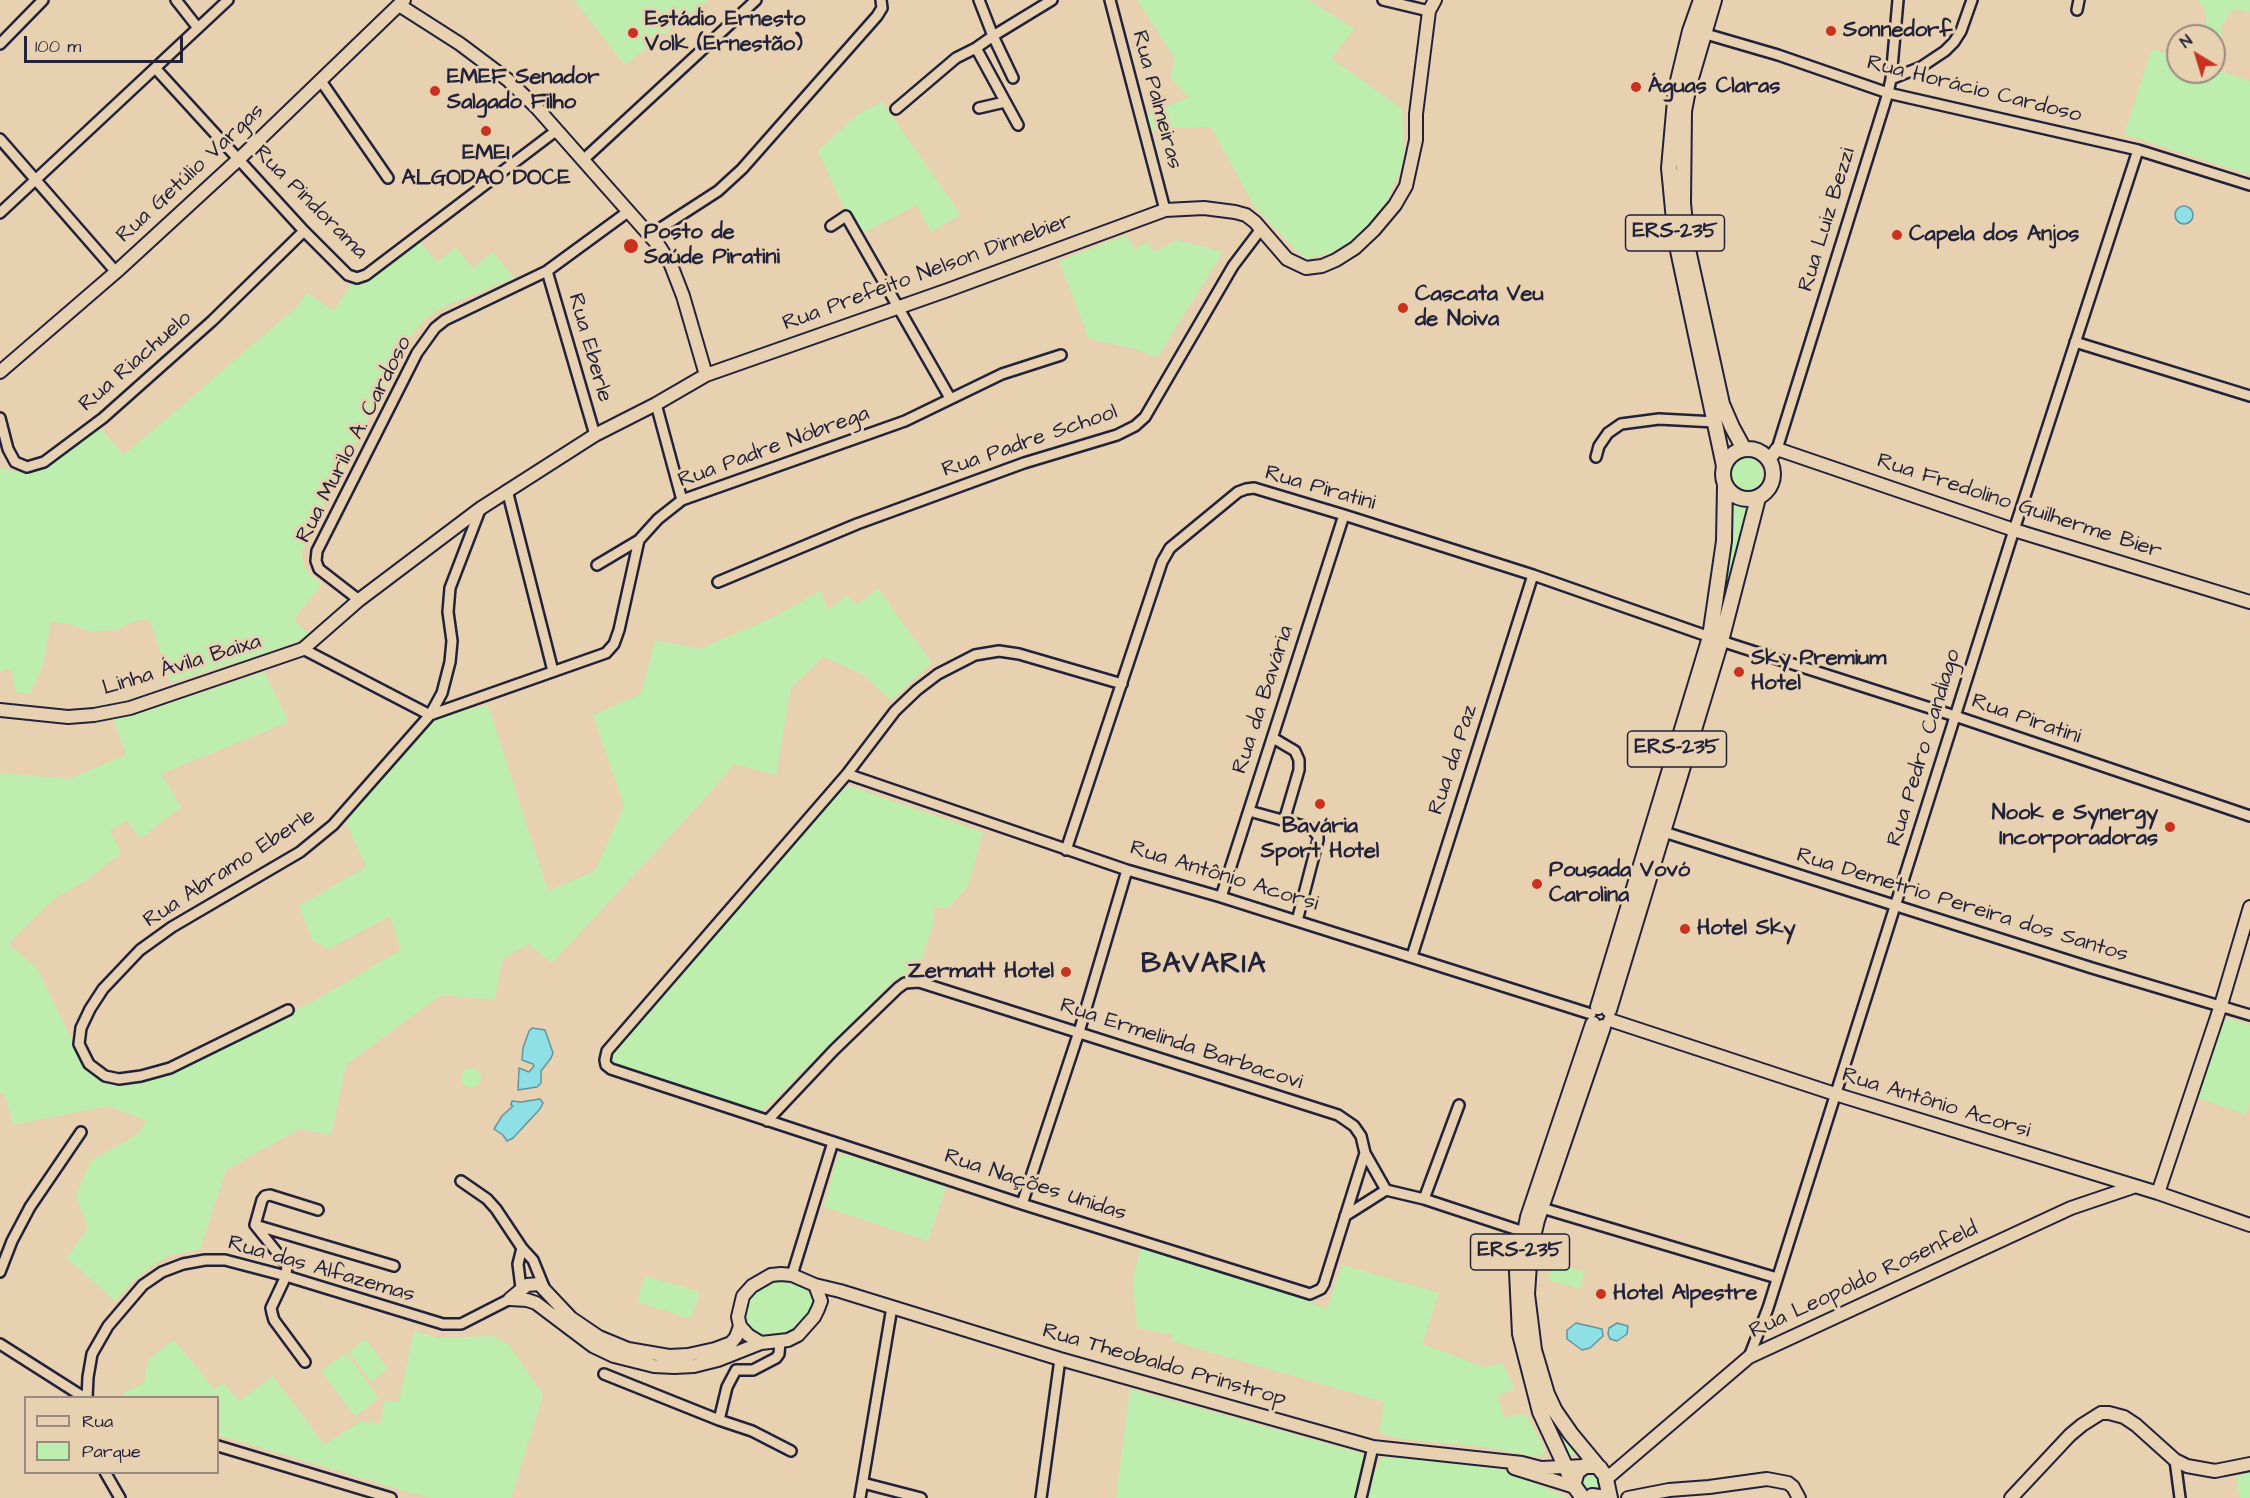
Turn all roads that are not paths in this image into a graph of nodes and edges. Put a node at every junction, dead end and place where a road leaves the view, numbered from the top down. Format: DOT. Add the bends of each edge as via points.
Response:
graph roads {
  1 [pos="43,0"];
  2 [pos="176,0"];
  3 [pos="228,0"];
  4 [pos="756,0"];
  5 [pos="979,0"];
  6 [pos="1052,0"];
  7 [pos="1110,0"];
  8 [pos="1383,0"];
  9 [pos="1701,0"];
  10 [pos="1714,0"];
  11 [pos="1898,0"];
  12 [pos="1972,0"];
  13 [pos="398,2"];
  14 [pos="882,2"];
  15 [pos="1432,6"];
  16 [pos="198,28"];
  17 [pos="1697,32"];
  18 [pos="993,36"];
  19 [pos="0,44"];
  20 [pos="976,48"];
  21 [pos="156,69"];
  22 [pos="1013,78"];
  23 [pos="1891,79"];
  24 [pos="321,81"];
  25 [pos="1888,93"];
  26 [pos="1005,102"];
  27 [pos="979,108"];
  28 [pos="896,110"];
  29 [pos="1018,125"];
  30 [pos="557,130"];
  31 [pos="0,139"];
  32 [pos="2138,150"];
  33 [pos="239,159"];
  34 [pos="583,160"];
  35 [pos="388,178"];
  36 [pos="35,182"];
  37 [pos="2250,185"];
  38 [pos="1166,210"];
  39 [pos="629,211"];
  40 [pos="0,213"];
  41 [pos="831,225"];
  42 [pos="1261,229"];
  43 [pos="304,231"];
  44 [pos="650,235"];
  45 [pos="547,271"];
  46 [pos="116,272"];
  47 [pos="900,307"];
  48 [pos="2075,342"];
  49 [pos="1061,356"];
  50 [pos="0,372"];
  51 [pos="706,375"];
  52 [pos="2250,396"];
  53 [pos="950,398"];
  54 [pos="656,404"];
  55 [pos="0,418"];
  56 [pos="1715,422"];
  57 [pos="595,435"];
  58 [pos="4,449"];
  59 [pos="1744,449"];
  60 [pos="1773,454"];
  61 [pos="1596,457"];
  62 [pos="1724,466"];
  63 [pos="1725,486"];
  64 [pos="507,490"];
  65 [pos="1758,498"];
  66 [pos="682,500"];
  67 [pos="481,508"];
  68 [pos="1344,515"];
  69 [pos="2014,530"];
  70 [pos="639,540"];
  71 [pos="597,565"];
  72 [pos="1533,575"];
  73 [pos="718,582"];
  74 [pos="359,600"];
  75 [pos="2250,602"];
  76 [pos="1716,639"];
  77 [pos="303,649"];
  78 [pos="553,671"];
  79 [pos="1122,684"];
  80 [pos="0,710"];
  81 [pos="430,715"];
  82 [pos="1955,717"];
  83 [pos="1273,738"];
  84 [pos="847,774"];
  85 [pos="1249,811"];
  86 [pos="2250,816"];
  87 [pos="1284,821"];
  88 [pos="1664,832"];
  89 [pos="1066,850"];
  90 [pos="1127,870"];
  91 [pos="1221,897"];
  92 [pos="1896,907"];
  93 [pos="2250,907"];
  94 [pos="1297,921"];
  95 [pos="1412,956"];
  96 [pos="2220,1005"];
  97 [pos="288,1010"];
  98 [pos="2250,1015"];
  99 [pos="1601,1017"];
  100 [pos="1079,1032"];
  101 [pos="1835,1094"];
  102 [pos="1459,1105"];
  103 [pos="767,1121"];
  104 [pos="81,1132"];
  105 [pos="833,1142"];
  106 [pos="1365,1152"];
  107 [pos="461,1181"];
  108 [pos="2134,1187"];
  109 [pos="1386,1190"];
  110 [pos="2158,1194"];
  111 [pos="1424,1199"];
  112 [pos="1022,1204"];
  113 [pos="1542,1208"];
  114 [pos="318,1210"];
  115 [pos="1345,1216"];
  116 [pos="2250,1224"];
  117 [pos="255,1225"];
  118 [pos="1524,1232"];
  119 [pos="522,1248"];
  120 [pos="394,1266"];
  121 [pos="0,1272"];
  122 [pos="792,1275"];
  123 [pos="286,1276"];
  124 [pos="1777,1278"];
  125 [pos="815,1285"];
  126 [pos="544,1287"];
  127 [pos="521,1288"];
  128 [pos="840,1291"];
  129 [pos="510,1299"];
  130 [pos="821,1301"];
  131 [pos="892,1307"];
  132 [pos="740,1326"];
  133 [pos="761,1342"];
  134 [pos="780,1342"];
  135 [pos="0,1344"];
  136 [pos="1749,1357"];
  137 [pos="1060,1359"];
  138 [pos="305,1362"];
  139 [pos="604,1374"];
  140 [pos="83,1396"];
  141 [pos="86,1396"];
  142 [pos="719,1420"];
  143 [pos="219,1446"];
  144 [pos="1372,1447"];
  145 [pos="791,1451"];
  146 [pos="1482,1458"];
  147 [pos="2175,1460"];
  148 [pos="2250,1464"];
  149 [pos="1566,1466"];
  150 [pos="1585,1466"];
  151 [pos="106,1474"];
  152 [pos="1603,1475"];
  153 [pos="863,1483"];
  154 [pos="1585,1492"];
  155 [pos="120,1498"];
  156 [pos="391,1498"];
  157 [pos="860,1498"];
  158 [pos="921,1498"];
  159 [pos="1041,1498"];
  160 [pos="1361,1498"];
  161 [pos="1611,1498"];
  162 [pos="1628,1498"];
  163 [pos="1800,1498"];
  164 [pos="2011,1498"];
  165 [pos="2180,1498"];
  1 -- 19 [label="street"];
  2 -- 16 [label="street"];
  3 -- 16 [label="street"];
  4 -- 34 [label="street"];
  5 -- 18 [label="street"];
  6 -- 18 [label="street"];
  7 -- 38 [label="street, Rua Palmeiras"];
  8 -- 15 [label="street"];
  9 -- 17 [label="main road, ERS-235"];
  10 -- 17 [label="main road, ERS-235"];
  11 -- 23 [label="street, Rua Luiz Bezzi"];
  12 -- 23 [label="street" via="1954,42 1921,67"];
  13 -- 24 [label="street, Rua Getúlio Vargas"];
  13 -- 30 [label="street" via="508,80"];
  14 -- 44 [label="street" via="880,13 851,48 730,181"];
  15 -- 42 [label="street, Rua Prefeito Nelson Dinnebier" via="1416,114 1416,140 1406,186 1395,205 1355,248 1322,266 1306,268 1287,259"];
  16 -- 21 [label="street"];
  17 -- 25 [label="street, Rua Horácio Cardoso"];
  17 -- 56 [label="main road, ERS-235" via="1681,64 1674,106 1671,202"];
  17 -- 59 [label="main road, ERS-235" via="1684,111 1683,203 1689,255 1722,404"];
  18 -- 20 [label="street"];
  18 -- 22 [label="street"];
  20 -- 26 [label="street"];
  20 -- 28 [label="street" via="943,68"];
  21 -- 33 [label="street, Rua Pindorama"];
  21 -- 36 [label="street"];
  23 -- 25 [label="street, Rua Luiz Bezzi"];
  24 -- 33 [label="street, Rua Getúlio Vargas"];
  24 -- 35 [label="street"];
  25 -- 32 [label="street, Rua Horácio Cardoso"];
  25 -- 60 [label="street, Rua Luiz Bezzi"];
  26 -- 27 [label="street"];
  26 -- 29 [label="street"];
  30 -- 34 [label="street"];
  30 -- 43 [label="street, Rua Pindorama" via="366,275 348,275"];
  31 -- 36 [label="street"];
  32 -- 37 [label="street, Rua Horácio Cardoso"];
  32 -- 48 [label="street, Rua Pedro Candiago"];
  33 -- 43 [label="street, Rua Pindorama"];
  33 -- 46 [label="street, Rua Getúlio Vargas"];
  34 -- 39 [label="street"];
  36 -- 40 [label="street"];
  36 -- 46 [label="street"];
  38 -- 42 [label="street, Rua Prefeito Nelson Dinnebier" via="1204,208 1235,212"];
  38 -- 47 [label="street, Rua Prefeito Nelson Dinnebier"];
  39 -- 44 [label="street"];
  39 -- 45 [label="street, Rua Murilo A. Cardoso"];
  41 -- 47 [label="street" via="846,216"];
  42 -- 73 [label="street, Rua Padre School" via="1233,266 1145,417 1135,426 857,524"];
  43 -- 58 [label="street, Rua Riachuelo" via="212,321 103,418 44,462 27,467 15,462"];
  44 -- 51 [label="street" via="671,265"];
  45 -- 57 [label="street, Rua Eberle"];
  45 -- 74 [label="street, Rua Murilo A. Cardoso" via="445,320 417,353 317,551 319,569"];
  46 -- 50 [label="street, Rua Getúlio Vargas"];
  47 -- 51 [label="street, Rua Prefeito Nelson Dinnebier"];
  47 -- 53 [label="street"];
  48 -- 52 [label="street"];
  48 -- 69 [label="street, Rua Pedro Candiago"];
  49 -- 53 [label="street, Rua Padre Nóbrega" via="1002,374"];
  51 -- 54 [label="street, Rua Prefeito Nelson Dinnebier"];
  53 -- 66 [label="street, Rua Padre Nóbrega" via="905,421"];
  54 -- 57 [label="street, Rua Prefeito Nelson Dinnebier"];
  54 -- 66 [label="street"];
  55 -- 58 [label="street, Rua Riachuelo"];
  56 -- 61 [label="street" via="1659,419 1621,424 1608,433"];
  56 -- 62 [label="main road, ERS-235"];
  57 -- 64 [label="street, Rua Prefeito Nelson Dinnebier"];
  59 -- 60 [label="main road"];
  59 -- 62 [label="main road" via="1732,455"];
  60 -- 65 [label="main road, ERS-235" via="1772,481"];
  60 -- 69 [label="street, Rua Fredolino Guilherme Bier"];
  62 -- 63 [label="main road, ERS-235"];
  63 -- 65 [label="main road" via="1736,497"];
  63 -- 76 [label="main road, ERS-235"];
  64 -- 67 [label="street, Rua Prefeito Nelson Dinnebier"];
  64 -- 78 [label="street"];
  65 -- 76 [label="main road, ERS-235"];
  66 -- 70 [label="street, Rua Padre Nóbrega" via="657,519"];
  67 -- 74 [label="street, Rua Prefeito Nelson Dinnebier"];
  67 -- 81 [label="street, Rua Abramo Eberle" via="450,588 450,662 442,693"];
  68 -- 72 [label="street, Rua Piratini"];
  68 -- 79 [label="street, Rua Piratini" via="1254,489 1238,492 1170,548"];
  68 -- 83 [label="street, Rua da Bavária"];
  69 -- 75 [label="street, Rua Fredolino Guilherme Bier"];
  69 -- 82 [label="street, Rua Pedro Candiago"];
  70 -- 71 [label="street"];
  70 -- 78 [label="street, Rua Padre Nóbrega" via="614,644 606,654"];
  72 -- 76 [label="street, Rua Piratini"];
  72 -- 95 [label="street, Rua da Paz"];
  74 -- 77 [label="street, Rua Prefeito Nelson Dinnebier"];
  76 -- 82 [label="street, Rua Piratini"];
  76 -- 88 [label="main road, ERS-235"];
  76 -- 99 [label="main road, ERS-235"];
  77 -- 80 [label="street, Linha Ávila Baixa" via="130,708 68,717"];
  77 -- 81 [label="street"];
  78 -- 81 [label="street, Rua Padre Nóbrega"];
  79 -- 84 [label="street" via="1020,654 999,651 975,655 917,690 895,711"];
  79 -- 89 [label="street, Rua Piratini"];
  81 -- 97 [label="street, Rua Abramo Eberle" via="325,831 300,852 140,950 90,1008 79,1044 89,1064 105,1076 141,1077 170,1068"];
  82 -- 86 [label="street, Rua Piratini"];
  82 -- 92 [label="street, Rua Pedro Candiago"];
  83 -- 85 [label="street, Rua da Bavária"];
  83 -- 87 [label="street" via="1295,751 1299,760"];
  84 -- 89 [label="street, Rua Antônio Acorsi"];
  84 -- 103 [label="street, Rua Nações Unidas" via="608,1051 605,1060 610,1069"];
  85 -- 87 [label="street"];
  85 -- 91 [label="street, Rua da Bavária"];
  87 -- 94 [label="street" via="1311,828 1318,840"];
  88 -- 92 [label="street, Rua Demetrio Pereira dos Santos"];
  88 -- 99 [label="main road, ERS-235"];
  89 -- 90 [label="street, Rua Antônio Acorsi"];
  90 -- 91 [label="street, Rua Antônio Acorsi"];
  90 -- 100 [label="street"];
  91 -- 94 [label="street, Rua Antônio Acorsi"];
  92 -- 96 [label="street, Rua Demetrio Pereira dos Santos"];
  92 -- 101 [label="street, Rua Pedro Candiago"];
  93 -- 96 [label="street"];
  94 -- 95 [label="street, Rua Antônio Acorsi"];
  95 -- 99 [label="street, Rua Antônio Acorsi"];
  96 -- 98 [label="street, Rua Demetrio Pereira dos Santos"];
  96 -- 110 [label="street"];
  99 -- 101 [label="street, Rua Antônio Acorsi"];
  99 -- 113 [label="main road, ERS-235"];
  99 -- 118 [label="main road, ERS-235"];
  100 -- 103 [label="street, Rua Ermelinda Barbacovi" via="919,982 905,983"];
  100 -- 106 [label="street, Rua Ermelinda Barbacovi" via="1338,1115 1354,1126"];
  100 -- 112 [label="street"];
  101 -- 108 [label="street, Rua Antônio Acorsi"];
  101 -- 124 [label="street, Rua Pedro Candiago"];
  102 -- 111 [label="street"];
  103 -- 105 [label="street, Rua Nações Unidas"];
  104 -- 121 [label="street" via="30,1207"];
  105 -- 112 [label="street, Rua Nações Unidas"];
  105 -- 122 [label="street"];
  106 -- 109 [label="street, Rua Ermelinda Barbacovi"];
  106 -- 115 [label="street, Rua Nações Unidas"];
  107 -- 119 [label="street" via="487,1199"];
  108 -- 110 [label="street, Rua Antônio Acorsi"];
  108 -- 136 [label="street, Rua Leopoldo Rosenfeld" via="2071,1208"];
  109 -- 111 [label="street"];
  109 -- 115 [label="street"];
  110 -- 116 [label="street, Rua Antônio Acorsi"];
  111 -- 118 [label="street"];
  112 -- 115 [label="street, Rua Nações Unidas" via="1310,1294 1324,1284"];
  113 -- 124 [label="street"];
  113 -- 152 [label="main road, ERS-235" via="1528,1272 1528,1315 1534,1350 1555,1411"];
  114 -- 117 [label="street" via="270,1195 262,1200"];
  117 -- 120 [label="street"];
  117 -- 123 [label="street" via="287,1265"];
  118 -- 149 [label="main road, ERS-235" via="1517,1272 1520,1334 1540,1412"];
  119 -- 126 [label="street" via="533,1260"];
  119 -- 127 [label="street" via="518,1264"];
  122 -- 125 [label="street, Rua Theobaldo Prinstrop"];
  122 -- 132 [label="street" via="771,1275 752,1286 739,1308"];
  123 -- 129 [label="street, Rua das Alfazemas" via="443,1324 461,1324"];
  123 -- 138 [label="street" via="272,1313"];
  123 -- 141 [label="street, Rua das Alfazemas" via="225,1260 183,1264 162,1272 142,1285 100,1338 92,1354"];
  124 -- 136 [label="street, Rua Pedro Candiago"];
  125 -- 128 [label="street, Rua Theobaldo Prinstrop"];
  125 -- 130 [label="street"];
  126 -- 127 [label="street" via="533,1283"];
  126 -- 132 [label="street" via="585,1328 615,1345 644,1353 688,1355 716,1349 731,1343"];
  127 -- 129 [label="street"];
  128 -- 130 [label="street"];
  128 -- 131 [label="street, Rua Theobaldo Prinstrop"];
  129 -- 133 [label="street" via="527,1300 545,1308 592,1346 654,1366 718,1360"];
  130 -- 134 [label="street" via="808,1326"];
  131 -- 137 [label="street, Rua Theobaldo Prinstrop"];
  131 -- 153 [label="street"];
  132 -- 133 [label="street"];
  133 -- 134 [label="street"];
  134 -- 142 [label="street" via="776,1358 753,1370 736,1370"];
  135 -- 140 [label="street"];
  136 -- 152 [label="street, Rua Leopoldo Rosenfeld"];
  137 -- 144 [label="street, Rua Theobaldo Prinstrop"];
  137 -- 159 [label="street"];
  139 -- 142 [label="street"];
  142 -- 145 [label="street"];
  143 -- 156 [label="street"];
  144 -- 146 [label="street, Rua Theobaldo Prinstrop"];
  144 -- 160 [label="street"];
  146 -- 149 [label="street, Rua Theobaldo Prinstrop" via="1541,1467"];
  146 -- 154 [label="street, Rua Theobaldo Prinstrop"];
  147 -- 148 [label="street" via="2202,1471"];
  147 -- 164 [label="street" via="2130,1421 2117,1414 2101,1413 2070,1436"];
  147 -- 165 [label="street"];
  149 -- 150 [label="street, Rua Theobaldo Prinstrop"];
  149 -- 154 [label="main road, ERS-235"];
  150 -- 152 [label="main road" via="1590,1465"];
  150 -- 154 [label="main road" via="1577,1472"];
  151 -- 155 [label="street"];
  152 -- 154 [label="main road" via="1601,1491"];
  152 -- 161 [label="main road, ERS-235"];
  153 -- 157 [label="street"];
  153 -- 158 [label="street"];
  162 -- 163 [label="street" via="1767,1479 1788,1483"];
}
